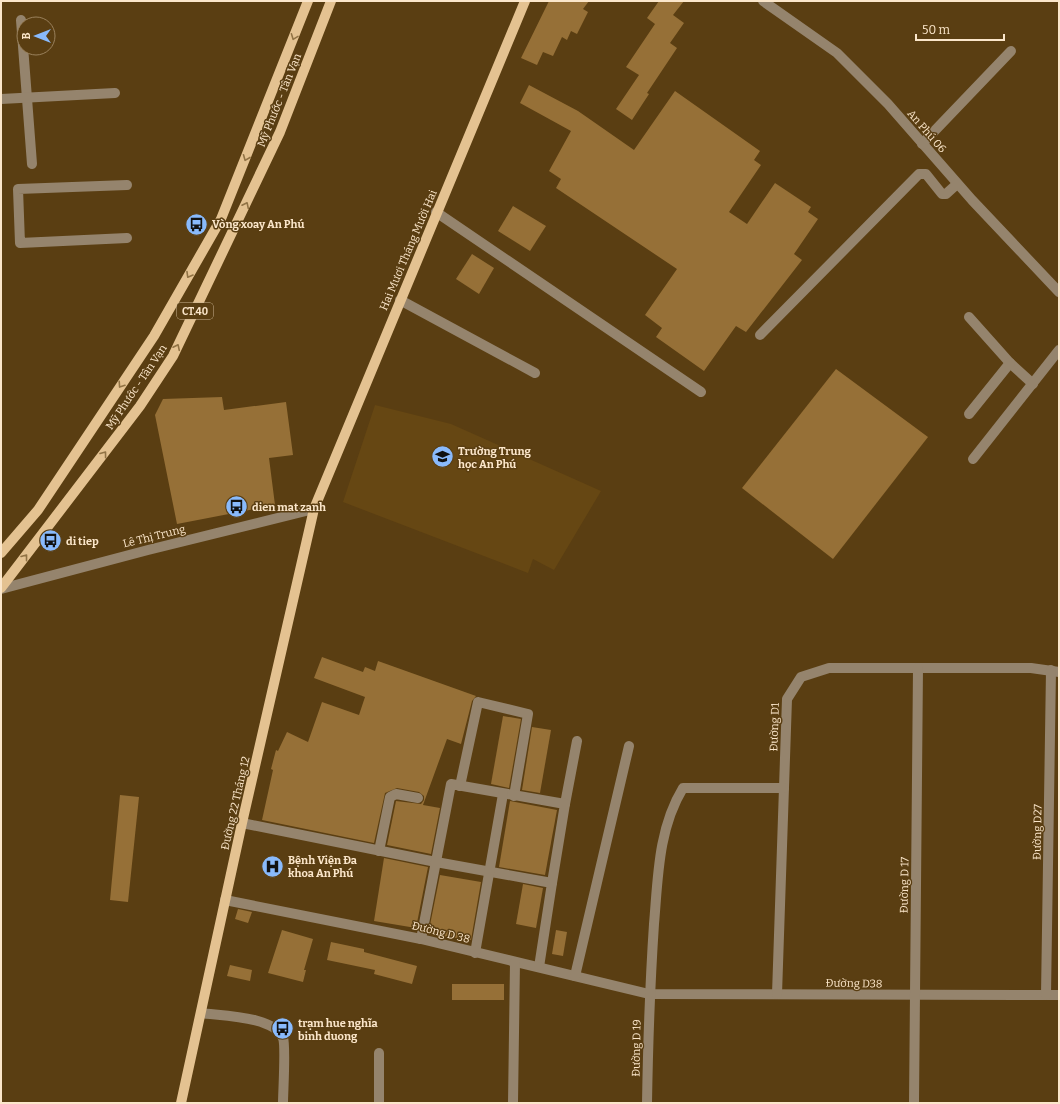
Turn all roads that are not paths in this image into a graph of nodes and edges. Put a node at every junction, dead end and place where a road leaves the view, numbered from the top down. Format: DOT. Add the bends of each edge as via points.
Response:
graph roads {
  1 [pos="308,1"];
  2 [pos="331,1"];
  3 [pos="525,1"];
  4 [pos="763,1"];
  5 [pos="1011,51"];
  6 [pos="23,56"];
  7 [pos="115,93"];
  8 [pos="26,98"];
  9 [pos="1,99"];
  10 [pos="922,144"];
  11 [pos="32,164"];
  12 [pos="957,184"];
  13 [pos="127,185"];
  14 [pos="436,212"];
  15 [pos="126,238"];
  16 [pos="1059,292"];
  17 [pos="400,300"];
  18 [pos="969,317"];
  19 [pos="760,336"];
  20 [pos="1059,350"];
  21 [pos="1010,363"];
  22 [pos="535,373"];
  23 [pos="1033,384"];
  24 [pos="701,392"];
  25 [pos="969,414"];
  26 [pos="973,459"];
  27 [pos="314,509"];
  28 [pos="1,554"];
  29 [pos="1,589"];
  30 [pos="918,668"];
  31 [pos="1055,671"];
  32 [pos="577,741"];
  33 [pos="628,746"];
  34 [pos="460,786"];
  35 [pos="784,788"];
  36 [pos="509,795"];
  37 [pos="418,798"];
  38 [pos="565,804"];
  39 [pos="242,823"];
  40 [pos="379,851"];
  41 [pos="436,862"];
  42 [pos="490,871"];
  43 [pos="552,883"];
  44 [pos="225,900"];
  45 [pos="421,939"];
  46 [pos="475,953"];
  47 [pos="515,962"];
  48 [pos="539,967"];
  49 [pos="575,976"];
  50 [pos="649,994"];
  51 [pos="777,994"];
  52 [pos="1046,995"];
  53 [pos="1059,995"];
  54 [pos="915,996"];
  55 [pos="201,1013"];
  56 [pos="379,1053"];
  57 [pos="182,1103"];
  58 [pos="283,1103"];
  59 [pos="379,1103"];
  60 [pos="513,1103"];
  61 [pos="647,1103"];
  62 [pos="914,1103"];
  1 -- 28 [label="main road, Mỹ Phước - Tân Vạn / CT.40, one-way" via="221,219 154,336 38,510"];
  29 -- 2 [label="main road, Mỹ Phước - Tân Vạn / CT.40, one-way" via="140,406 173,356 280,132"];
  3 -- 14 [label="main road, Hai Mươi Tháng Mười Hai"];
  4 -- 10 [label="street, An Phú 06" via="837,53 888,104"];
  5 -- 10 [label="street"];
  6 -- 8 [label="street"];
  7 -- 8 [label="street"];
  8 -- 9 [label="street"];
  8 -- 11 [label="street"];
  10 -- 12 [label="street, An Phú 06"];
  12 -- 16 [label="street, An Phú 06"];
  12 -- 19 [label="street" via="946,194 942,194 926,174 919,174"];
  13 -- 15 [label="street" via="18,189 20,243"];
  14 -- 17 [label="main road, Hai Mươi Tháng Mười Hai"];
  14 -- 24 [label="street"];
  17 -- 22 [label="street"];
  17 -- 27 [label="main road, Hai Mươi Tháng Mười Hai"];
  18 -- 21 [label="street"];
  20 -- 23 [label="street"];
  21 -- 23 [label="street"];
  21 -- 25 [label="street"];
  23 -- 26 [label="street"];
  27 -- 29 [label="street, Lê Thị Trung"];
  27 -- 39 [label="main road, Đường 22 Tháng 12"];
  30 -- 31 [label="street, Đường D1" via="1031,668"];
  30 -- 35 [label="street, Đường D1" via="829,668 801,676 787,699"];
  30 -- 54 [label="street, Đường D 17"];
  31 -- 52 [label="street, Đường D27"];
  32 -- 38 [label="street"];
  33 -- 49 [label="street"];
  34 -- 36 [label="street"];
  34 -- 36 [label="street" via="478,702 528,714"];
  34 -- 41 [label="street" via="451,784"];
  35 -- 50 [label="street, Đường D 19" via="683,788 677,798 660,855"];
  35 -- 51 [label="street, Đường D1"];
  36 -- 38 [label="street"];
  36 -- 42 [label="street"];
  37 -- 40 [label="street" via="396,794 390,797"];
  38 -- 43 [label="street"];
  39 -- 40 [label="street"];
  39 -- 44 [label="main road, Đường 22 Tháng 12"];
  40 -- 41 [label="street"];
  41 -- 42 [label="street"];
  41 -- 45 [label="street"];
  42 -- 43 [label="street"];
  42 -- 46 [label="street"];
  43 -- 48 [label="street"];
  44 -- 45 [label="street, Đường D 38"];
  44 -- 55 [label="main road, Đường 22 Tháng 12"];
  45 -- 46 [label="street, Đường D 38"];
  46 -- 47 [label="street, Đường D 38"];
  47 -- 48 [label="street, Đường D 38"];
  47 -- 60 [label="street"];
  48 -- 49 [label="street, Đường D 38"];
  49 -- 50 [label="street, Đường D 38"];
  50 -- 51 [label="street, Đường D38"];
  50 -- 61 [label="street, Đường D 19"];
  51 -- 54 [label="street, Đường D38"];
  52 -- 53 [label="street, Đường D38"];
  52 -- 54 [label="street, Đường D38"];
  54 -- 62 [label="street, Đường D 17"];
  55 -- 57 [label="main road, Đường 22 Tháng 12"];
  55 -- 58 [label="street" via="260,1021 274,1027 283,1039"];
  56 -- 59 [label="street"];
}
